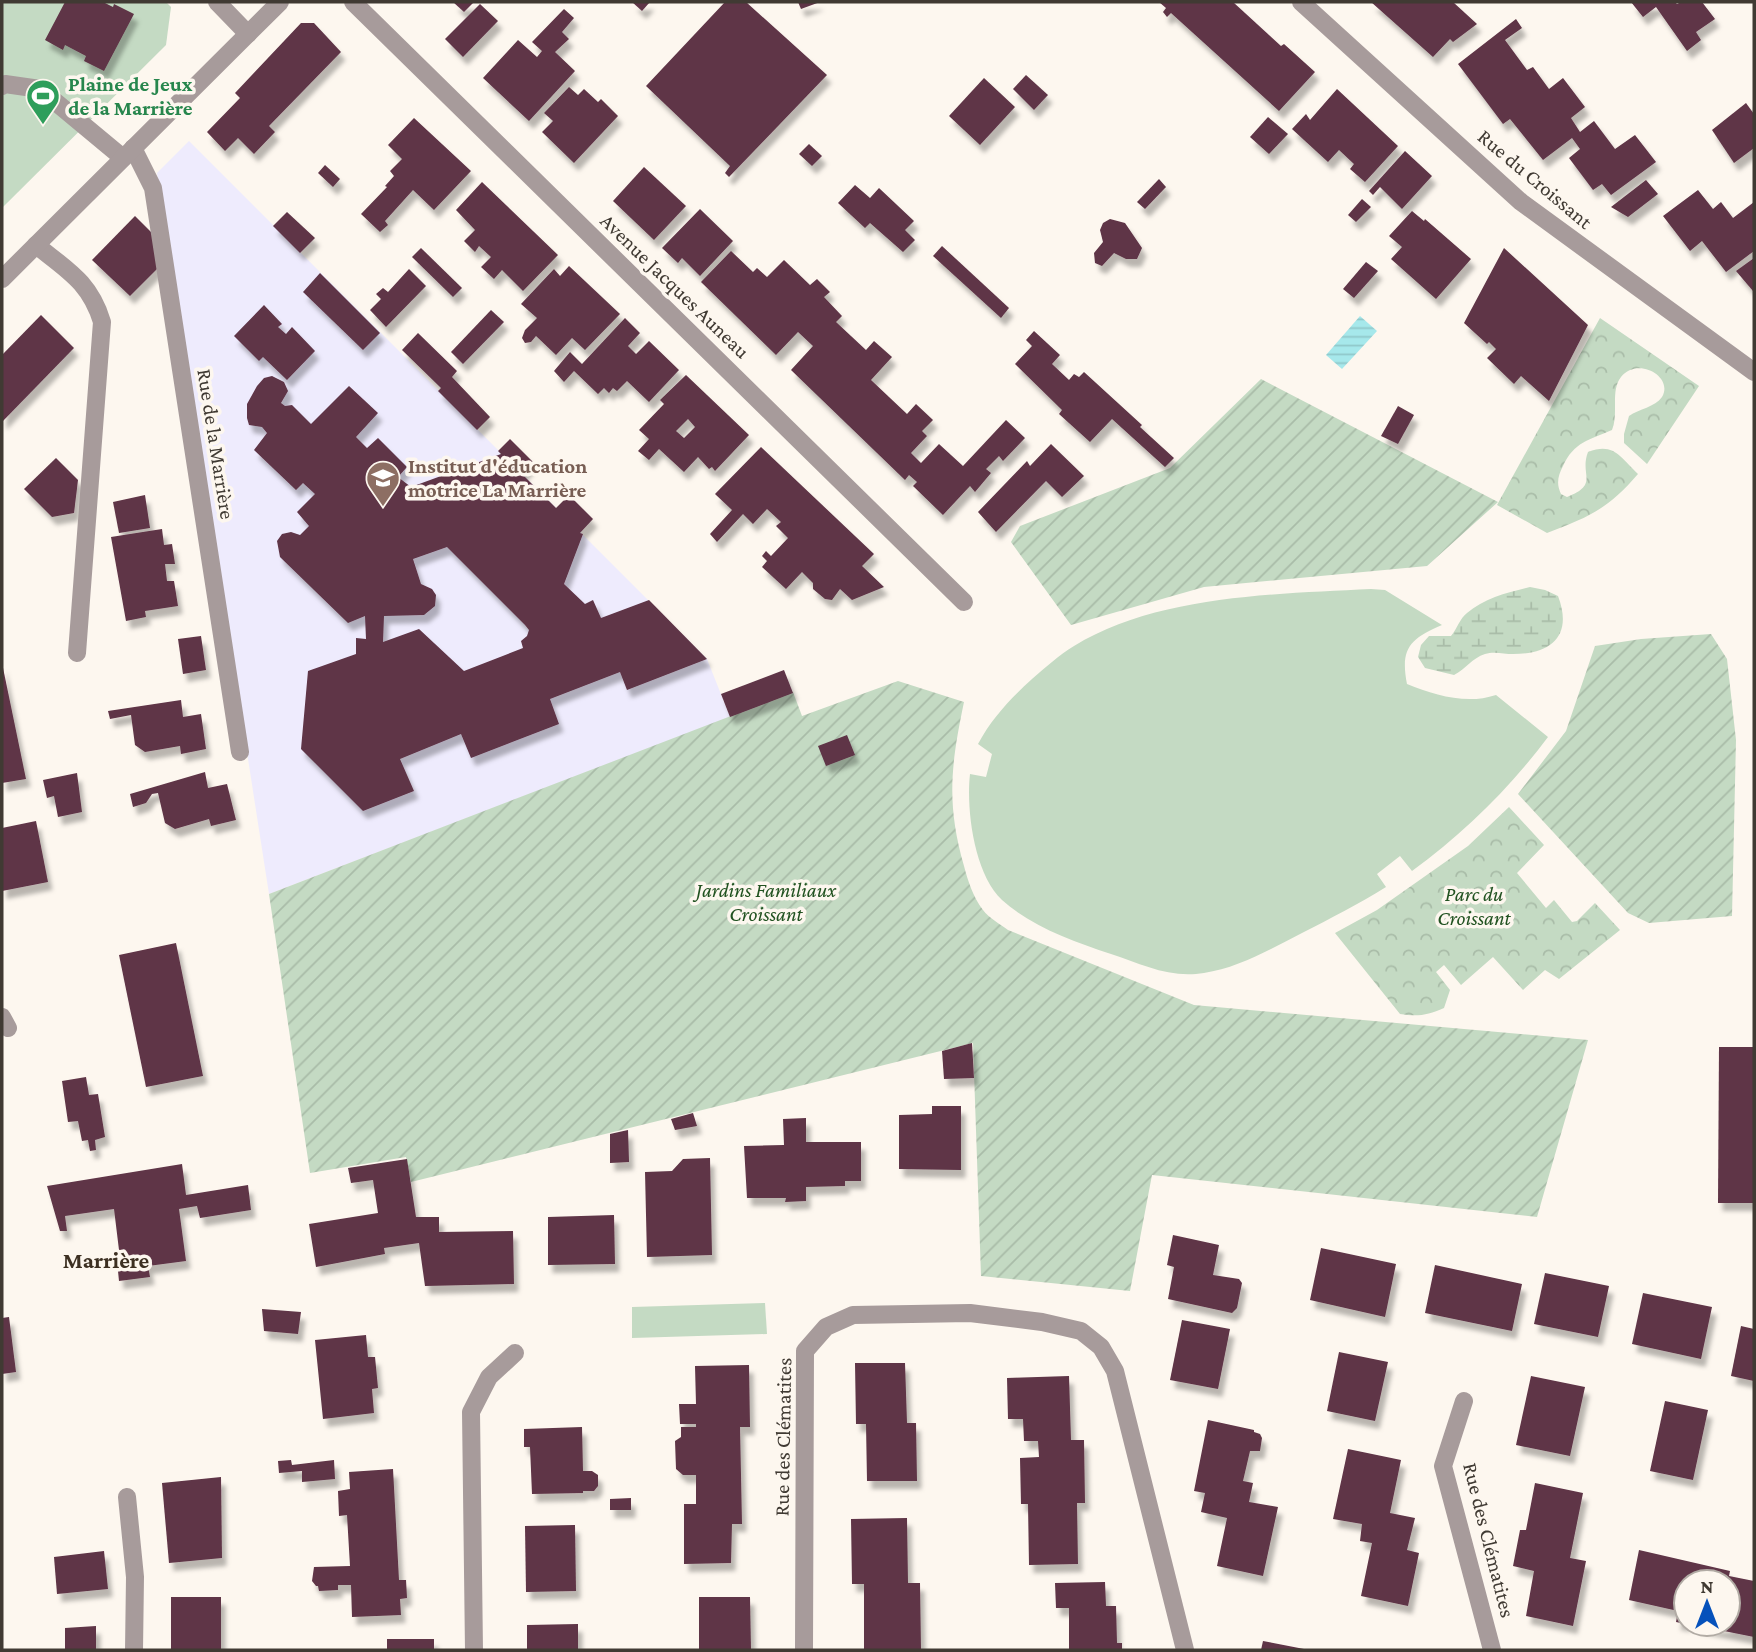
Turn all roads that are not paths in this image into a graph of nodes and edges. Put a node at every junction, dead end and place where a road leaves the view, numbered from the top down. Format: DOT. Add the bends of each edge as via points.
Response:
graph roads {
  1 [pos="217,2"];
  2 [pos="280,2"];
  3 [pos="353,2"];
  4 [pos="1301,2"];
  5 [pos="248,34"];
  6 [pos="2,86"];
  7 [pos="128,153"];
  8 [pos="36,245"];
  9 [pos="2,279"];
  10 [pos="1754,372"];
  11 [pos="964,602"];
  12 [pos="77,653"];
  13 [pos="240,752"];
  14 [pos="515,1353"];
  15 [pos="1464,1401"];
  16 [pos="127,1497"];
  17 [pos="134,1650"];
  18 [pos="474,1650"];
  19 [pos="804,1650"];
  20 [pos="1185,1650"];
  21 [pos="1492,1650"];
  1 -- 5 [label="street"];
  2 -- 5 [label="street"];
  3 -- 11 [label="street, Avenue Jacques Auneau"];
  4 -- 10 [label="street, Rue du Croissant" via="1521,202"];
  5 -- 7 [label="street"];
  6 -- 7 [label="street" via="40,89"];
  7 -- 8 [label="street"];
  7 -- 13 [label="street, Rue de la Marrière" via="153,188"];
  8 -- 9 [label="street"];
  8 -- 12 [label="street" via="87,289 102,322"];
  14 -- 18 [label="street" via="489,1377 471,1412"];
  15 -- 21 [label="street, Rue des Clématites" via="1443,1466"];
  16 -- 17 [label="street" via="135,1577"];
  19 -- 20 [label="street, Rue des Clématites" via="805,1351 826,1328 853,1315 970,1313 1081,1331 1101,1347 1115,1371"];
}
